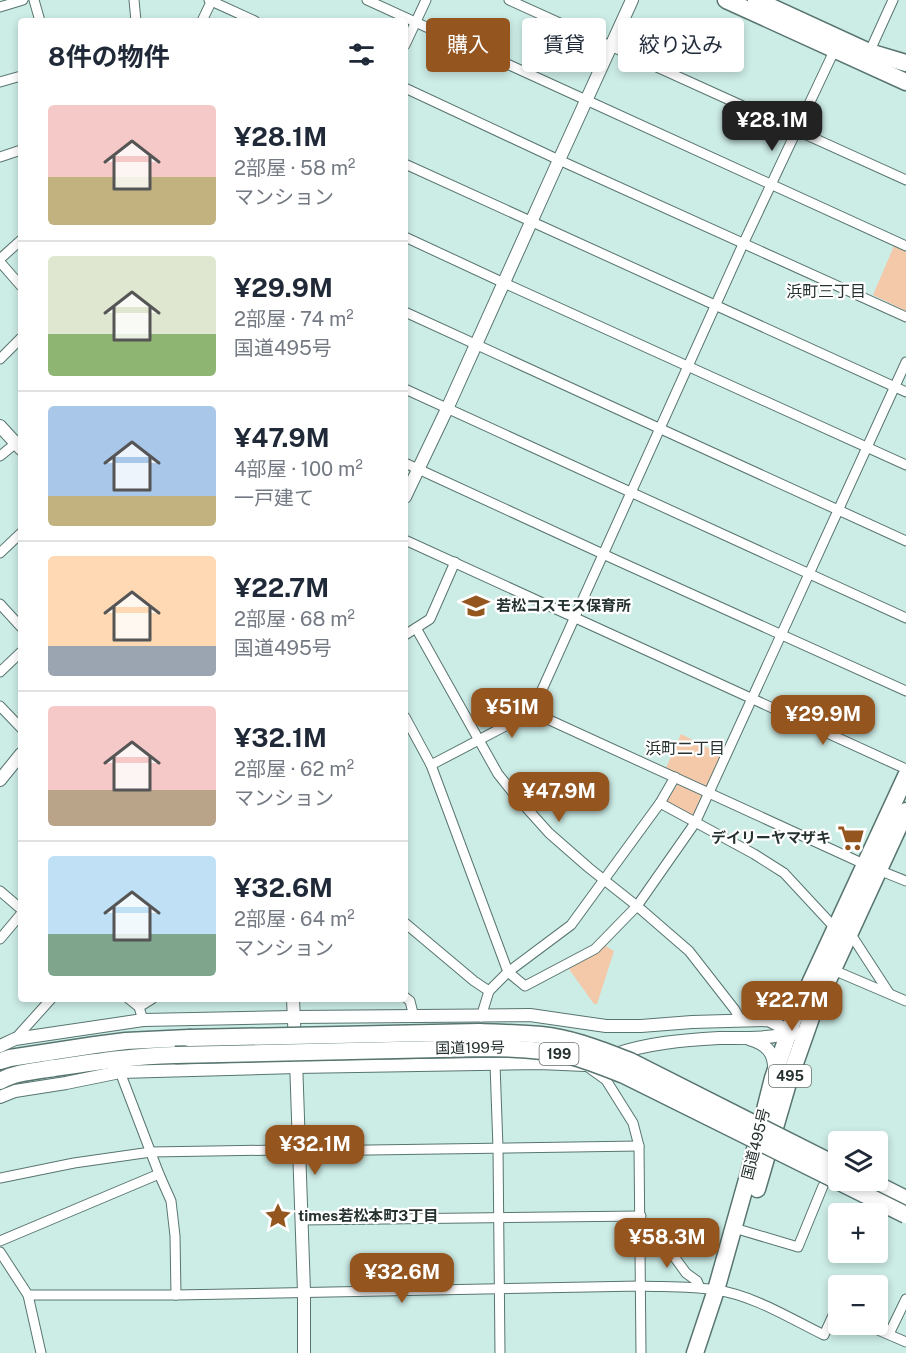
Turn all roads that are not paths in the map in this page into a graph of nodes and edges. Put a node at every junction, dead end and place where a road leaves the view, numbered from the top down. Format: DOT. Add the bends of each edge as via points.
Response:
graph roads {
  1 [pos="23,0"];
  2 [pos="34,0"];
  3 [pos="134,0"];
  4 [pos="211,0"];
  5 [pos="367,0"];
  6 [pos="426,0"];
  7 [pos="509,0"];
  8 [pos="632,0"];
  9 [pos="726,0"];
  10 [pos="756,0"];
  11 [pos="893,0"];
  12 [pos="0,7"];
  13 [pos="39,18"];
  14 [pos="136,18"];
  15 [pos="203,18"];
  16 [pos="249,18"];
  17 [pos="406,18"];
  18 [pos="408,19"];
  19 [pos="415,22"];
  20 [pos="408,38"];
  21 [pos="610,47"];
  22 [pos="835,49"];
  23 [pos="867,57"];
  24 [pos="906,63"];
  25 [pos="18,77"];
  26 [pos="0,82"];
  27 [pos="906,82"];
  28 [pos="408,89"];
  29 [pos="586,100"];
  30 [pos="797,130"];
  31 [pos="18,151"];
  32 [pos="0,156"];
  33 [pos="559,160"];
  34 [pos="408,165"];
  35 [pos="906,180"];
  36 [pos="771,185"];
  37 [pos="532,223"];
  38 [pos="408,238"];
  39 [pos="744,242"];
  40 [pos="18,243"];
  41 [pos="906,246"];
  42 [pos="0,260"];
  43 [pos="18,282"];
  44 [pos="504,283"];
  45 [pos="716,306"];
  46 [pos="408,313"];
  47 [pos="906,317"];
  48 [pos="18,341"];
  49 [pos="476,344"];
  50 [pos="0,358"];
  51 [pos="906,362"];
  52 [pos="689,366"];
  53 [pos="895,387"];
  54 [pos="408,390"];
  55 [pos="906,392"];
  56 [pos="447,409"];
  57 [pos="0,426"];
  58 [pos="661,429"];
  59 [pos="18,443"];
  60 [pos="18,445"];
  61 [pos="867,447"];
  62 [pos="0,456"];
  63 [pos="408,464"];
  64 [pos="906,465"];
  65 [pos="418,469"];
  66 [pos="408,491"];
  67 [pos="631,494"];
  68 [pos="838,510"];
  69 [pos="18,536"];
  70 [pos="408,541"];
  71 [pos="906,541"];
  72 [pos="0,553"];
  73 [pos="603,555"];
  74 [pos="455,562"];
  75 [pos="808,575"];
  76 [pos="0,604"];
  77 [pos="574,618"];
  78 [pos="906,618"];
  79 [pos="18,624"];
  80 [pos="416,628"];
  81 [pos="408,633"];
  82 [pos="781,635"];
  83 [pos="18,655"];
  84 [pos="0,672"];
  85 [pos="906,691"];
  86 [pos="752,698"];
  87 [pos="0,706"];
  88 [pos="532,712"];
  89 [pos="408,722"];
  90 [pos="18,725"];
  91 [pos="479,741"];
  92 [pos="18,758"];
  93 [pos="432,765"];
  94 [pos="906,770"];
  95 [pos="906,776"];
  96 [pos="675,777"];
  97 [pos="0,780"];
  98 [pos="710,793"];
  99 [pos="660,803"];
  100 [pos="906,811"];
  101 [pos="695,823"];
  102 [pos="873,867"];
  103 [pos="604,880"];
  104 [pos="906,881"];
  105 [pos="0,891"];
  106 [pos="18,906"];
  107 [pos="637,906"];
  108 [pos="18,918"];
  109 [pos="408,926"];
  110 [pos="843,931"];
  111 [pos="0,939"];
  112 [pos="825,967"];
  113 [pos="508,972"];
  114 [pos="489,991"];
  115 [pos="888,993"];
  116 [pos="408,999"];
  117 [pos="906,1001"];
  118 [pos="48,1002"];
  119 [pos="132,1002"];
  120 [pos="147,1002"];
  121 [pos="293,1002"];
  122 [pos="138,1007"];
  123 [pos="805,1011"];
  124 [pos="293,1017"];
  125 [pos="414,1017"];
  126 [pos="482,1017"];
  127 [pos="143,1020"];
  128 [pos="768,1020"];
  129 [pos="741,1021"];
  130 [pos="788,1034"];
  131 [pos="745,1038"];
  132 [pos="15,1040"];
  133 [pos="3,1053"];
  134 [pos="795,1060"];
  135 [pos="495,1064"];
  136 [pos="586,1065"];
  137 [pos="296,1067"];
  138 [pos="120,1072"];
  139 [pos="18,1074"];
  140 [pos="773,1078"];
  141 [pos="0,1081"];
  142 [pos="0,1097"];
  143 [pos="639,1146"];
  144 [pos="498,1148"];
  145 [pos="299,1151"];
  146 [pos="151,1152"];
  147 [pos="828,1161"];
  148 [pos="159,1174"];
  149 [pos="0,1178"];
  150 [pos="823,1186"];
  151 [pos="888,1190"];
  152 [pos="906,1199"];
  153 [pos="906,1215"];
  154 [pos="640,1216"];
  155 [pos="498,1217"];
  156 [pos="302,1220"];
  157 [pos="739,1230"];
  158 [pos="640,1240"];
  159 [pos="0,1241"];
  160 [pos="0,1252"];
  161 [pos="641,1286"];
  162 [pos="499,1288"];
  163 [pos="714,1290"];
  164 [pos="304,1292"];
  165 [pos="28,1295"];
  166 [pos="176,1295"];
  167 [pos="906,1299"];
  168 [pos="828,1326"];
  169 [pos="889,1334"];
  170 [pos="906,1342"];
  171 [pos="41,1353"];
  172 [pos="304,1353"];
  173 [pos="500,1353"];
  174 [pos="641,1353"];
  175 [pos="695,1353"];
  176 [pos="706,1353"];
  1 -- 12 [label="street"];
  2 -- 13 [label="street"];
  3 -- 14 [label="street"];
  4 -- 15 [label="street"];
  4 -- 16 [label="street"];
  5 -- 17 [label="street"];
  6 -- 19 [label="street"];
  7 -- 21 [label="street"];
  8 -- 21 [label="street"];
  9 -- 22 [label="highway"];
  10 -- 23 [label="highway"];
  11 -- 23 [label="street"];
  18 -- 19 [label="street"];
  19 -- 20 [label="street"];
  19 -- 29 [label="street"];
  21 -- 29 [label="street"];
  21 -- 30 [label="street"];
  22 -- 23 [label="highway"];
  22 -- 30 [label="street"];
  23 -- 24 [label="highway"];
  23 -- 27 [label="highway"];
  25 -- 26 [label="street"];
  28 -- 33 [label="street"];
  29 -- 33 [label="street"];
  29 -- 36 [label="street"];
  30 -- 35 [label="street"];
  30 -- 36 [label="street"];
  31 -- 32 [label="street"];
  33 -- 37 [label="street"];
  33 -- 39 [label="street"];
  34 -- 37 [label="street"];
  36 -- 39 [label="street"];
  36 -- 41 [label="street"];
  37 -- 44 [label="street"];
  37 -- 45 [label="street"];
  38 -- 44 [label="street"];
  39 -- 45 [label="street"];
  39 -- 47 [label="street"];
  40 -- 42 [label="street"];
  42 -- 43 [label="street"];
  44 -- 49 [label="street"];
  44 -- 52 [label="street"];
  45 -- 52 [label="street"];
  45 -- 53 [label="street"];
  46 -- 49 [label="street"];
  48 -- 50 [label="street"];
  49 -- 56 [label="street"];
  49 -- 58 [label="street"];
  51 -- 53 [label="street"];
  52 -- 58 [label="street"];
  52 -- 61 [label="street"];
  53 -- 55 [label="street"];
  53 -- 61 [label="street"];
  54 -- 56 [label="street"];
  56 -- 65 [label="street"];
  56 -- 67 [label="street"];
  57 -- 59 [label="street"];
  58 -- 67 [label="street"];
  58 -- 68 [label="street"];
  60 -- 62 [label="street"];
  61 -- 64 [label="street"];
  61 -- 68 [label="street"];
  63 -- 65 [label="street"];
  65 -- 66 [label="street"];
  65 -- 73 [label="street"];
  67 -- 73 [label="street"];
  67 -- 75 [label="street"];
  68 -- 71 [label="street"];
  68 -- 75 [label="street"];
  69 -- 72 [label="street"];
  70 -- 74 [label="street"];
  73 -- 77 [label="street"];
  73 -- 82 [label="street"];
  74 -- 77 [label="street"];
  74 -- 80 [label="street" via="430,619"];
  75 -- 78 [label="street"];
  75 -- 82 [label="street"];
  76 -- 79 [label="street"];
  77 -- 86 [label="street"];
  77 -- 88 [label="street"];
  80 -- 81 [label="street"];
  80 -- 91 [label="street"];
  82 -- 85 [label="street"];
  82 -- 86 [label="street"];
  83 -- 84 [label="street"];
  86 -- 94 [label="street"];
  86 -- 98 [label="street"];
  87 -- 90 [label="street"];
  88 -- 91 [label="street"];
  88 -- 96 [label="street"];
  89 -- 93 [label="street"];
  91 -- 93 [label="street"];
  91 -- 103 [label="street" via="498,774 549,833"];
  92 -- 97 [label="street"];
  93 -- 113 [label="street"];
  95 -- 102 [label="highway, 国道495号 / 495"];
  96 -- 98 [label="street"];
  96 -- 99 [label="street"];
  98 -- 101 [label="street"];
  98 -- 102 [label="street"];
  99 -- 101 [label="street"];
  99 -- 103 [label="street"];
  100 -- 102 [label="highway, 国道495号 / 495"];
  101 -- 107 [label="street"];
  101 -- 110 [label="street" via="784,873"];
  102 -- 104 [label="street"];
  102 -- 110 [label="highway, 国道495号 / 495"];
  103 -- 107 [label="street"];
  103 -- 113 [label="street" via="571,925"];
  105 -- 106 [label="street"];
  107 -- 113 [label="street" via="595,948 525,986"];
  107 -- 129 [label="street" via="688,951"];
  108 -- 111 [label="street"];
  109 -- 114 [label="street"];
  110 -- 112 [label="highway, 国道495号 / 495"];
  110 -- 115 [label="street"];
  112 -- 115 [label="street"];
  112 -- 123 [label="highway, 国道495号 / 495"];
  113 -- 114 [label="street"];
  114 -- 126 [label="street"];
  115 -- 117 [label="street"];
  116 -- 125 [label="street"];
  118 -- 132 [label="street"];
  119 -- 122 [label="street"];
  120 -- 122 [label="street"];
  121 -- 124 [label="street"];
  122 -- 127 [label="street"];
  123 -- 128 [label="street"];
  123 -- 130 [label="highway, 国道495号 / 495"];
  123 -- 134 [label="highway, 国道495号 / 495"];
  124 -- 125 [label="street"];
  124 -- 127 [label="street"];
  124 -- 137 [label="street"];
  125 -- 126 [label="street"];
  126 -- 129 [label="street" via="530,1015 606,1026"];
  127 -- 132 [label="street"];
  128 -- 129 [label="street"];
  128 -- 130 [label="street"];
  130 -- 131 [label="street"];
  130 -- 134 [label="street" via="793,1040"];
  130 -- 140 [label="highway, 国道495号 / 495"];
  131 -- 136 [label="street" via="680,1041 623,1052"];
  131 -- 140 [label="street" via="769,1050 774,1061"];
  132 -- 133 [label="street"];
  133 -- 139 [label="street"];
  133 -- 147 [label="highway, 国道199号 / 199, bridge" via="189,1038 480,1032 543,1035 630,1061"];
  134 -- 157 [label="highway, 国道495号 / 495"];
  135 -- 136 [label="street"];
  135 -- 137 [label="street"];
  135 -- 144 [label="street"];
  136 -- 143 [label="street" via="606,1080 633,1123"];
  137 -- 138 [label="street"];
  137 -- 145 [label="street"];
  138 -- 142 [label="street"];
  138 -- 146 [label="street"];
  139 -- 141 [label="highway, 国道199号 / 199"];
  139 -- 153 [label="highway, 国道199号 / 199, bridge" via="131,1057 541,1050 624,1075"];
  140 -- 157 [label="highway, 国道495号 / 495"];
  143 -- 144 [label="street"];
  143 -- 154 [label="street"];
  144 -- 145 [label="street"];
  144 -- 155 [label="street"];
  145 -- 146 [label="street"];
  145 -- 156 [label="street"];
  146 -- 148 [label="street"];
  146 -- 149 [label="street"];
  148 -- 159 [label="street"];
  148 -- 166 [label="street" via="174,1217"];
  150 -- 157 [label="street" via="798,1247"];
  151 -- 152 [label="highway"];
  154 -- 155 [label="street"];
  154 -- 158 [label="street"];
  155 -- 156 [label="street"];
  155 -- 162 [label="street"];
  156 -- 164 [label="street"];
  157 -- 163 [label="highway, 国道495号 / 495"];
  158 -- 161 [label="street"];
  158 -- 163 [label="street" via="662,1240 686,1273"];
  160 -- 165 [label="street"];
  161 -- 162 [label="street"];
  161 -- 163 [label="street"];
  161 -- 174 [label="street"];
  162 -- 164 [label="street"];
  162 -- 173 [label="street"];
  163 -- 168 [label="street" via="760,1304 824,1335"];
  163 -- 175 [label="highway, 国道495号 / 495"];
  163 -- 176 [label="highway, 国道495号 / 495"];
  164 -- 166 [label="street"];
  164 -- 172 [label="street"];
  165 -- 166 [label="street"];
  165 -- 171 [label="street"];
  167 -- 169 [label="street"];
  169 -- 170 [label="street"];
}
